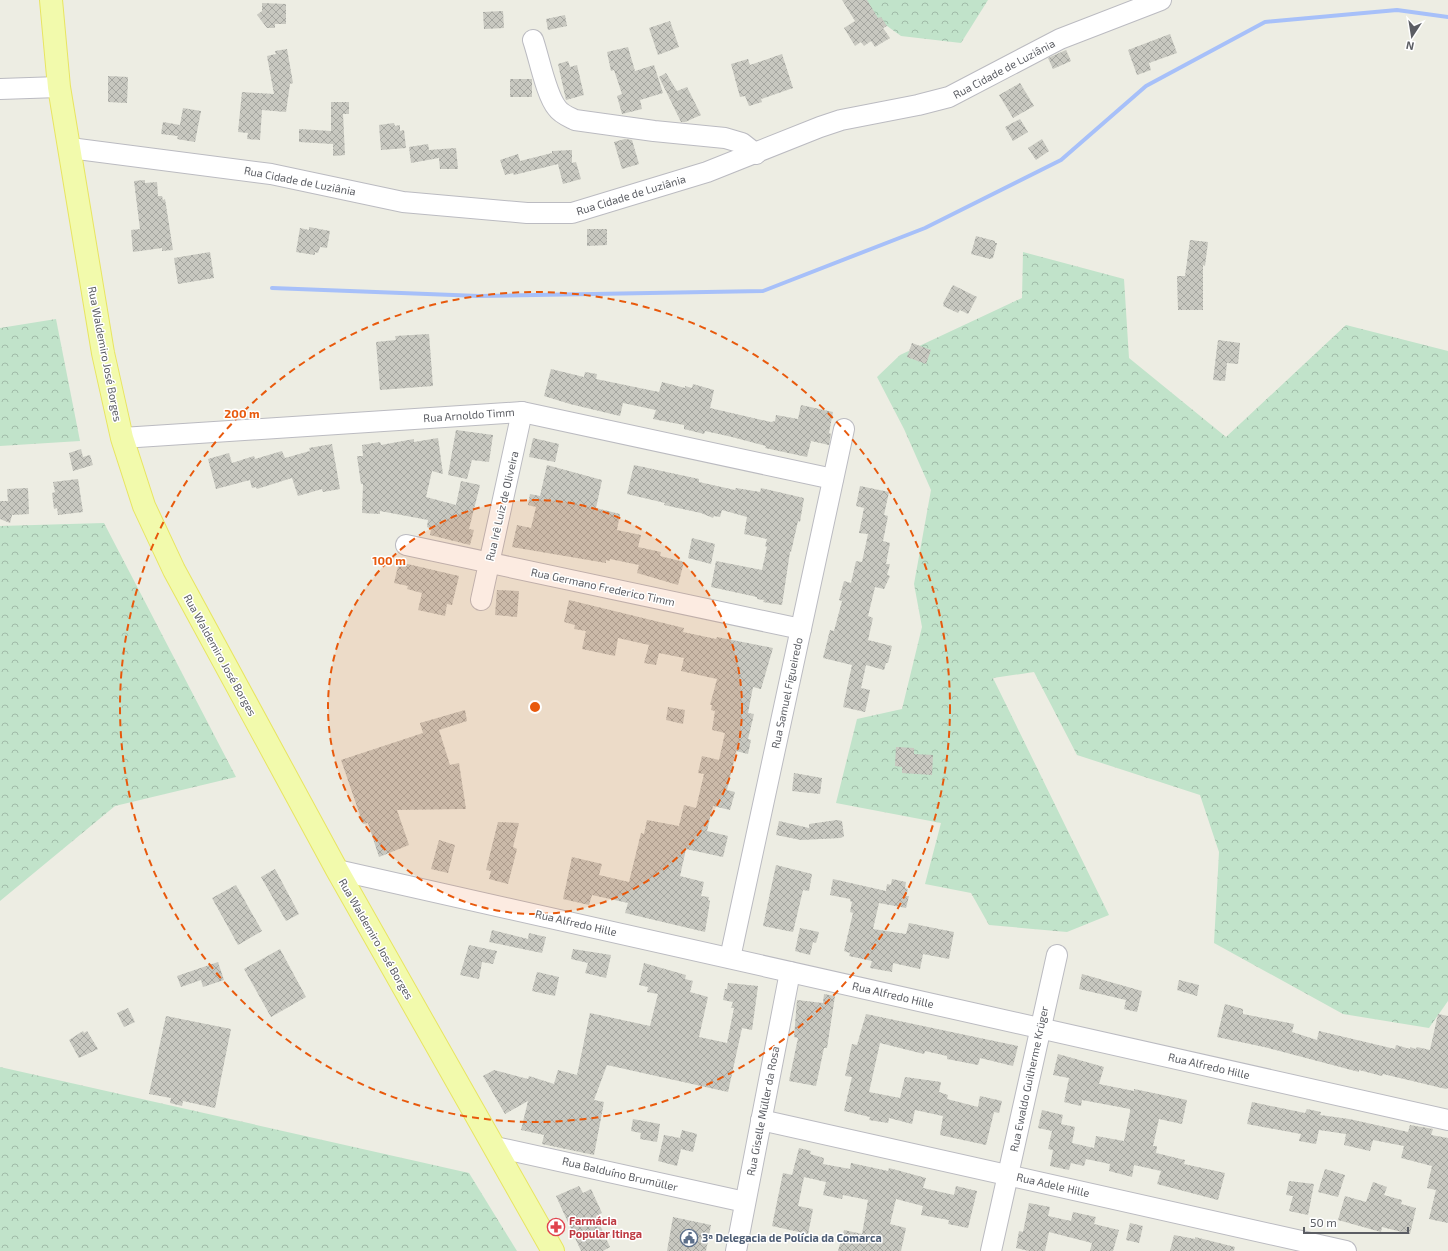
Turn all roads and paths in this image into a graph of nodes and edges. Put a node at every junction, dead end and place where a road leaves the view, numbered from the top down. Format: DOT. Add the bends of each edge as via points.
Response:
graph roads {
  1 [pos="51,0"];
  2 [pos="1161,0"];
  3 [pos="533,40"];
  4 [pos="59,87"];
  5 [pos="0,89"];
  6 [pos="70,148"];
  7 [pos="756,154"];
  8 [pos="522,412"];
  9 [pos="844,428"];
  10 [pos="122,438"];
  11 [pos="833,479"];
  12 [pos="406,545"];
  13 [pos="489,563"];
  14 [pos="481,600"];
  15 [pos="801,629"];
  16 [pos="337,870"];
  17 [pos="1056,955"];
  18 [pos="730,958"];
  19 [pos="790,972"];
  20 [pos="1040,1028"];
  21 [pos="761,1120"];
  22 [pos="1448,1120"];
  23 [pos="495,1147"];
  24 [pos="1008,1175"];
  25 [pos="745,1202"];
  26 [pos="553,1251"];
  27 [pos="736,1251"];
  28 [pos="991,1251"];
  29 [pos="1346,1251"];
  1 -- 4 [label="main road, Rua Waldemiro José Borges"];
  2 -- 7 [label="street, Rua Cidade de Luziânia" via="1060,39 949,97 841,120"];
  3 -- 7 [label="street" via="551,96 564,115 575,120 725,138 742,143"];
  4 -- 5 [label="street"];
  4 -- 6 [label="main road, Rua Waldemiro José Borges"];
  6 -- 7 [label="street, Rua Cidade de Luziânia" via="271,174 403,202 556,214 590,209"];
  6 -- 10 [label="main road, Rua Waldemiro José Borges" via="103,353"];
  8 -- 10 [label="street, Rua Arnoldo Timm"];
  8 -- 11 [label="street, Rua Arnoldo Timm"];
  8 -- 13 [label="street, Rua Irê Luiz de Oliveira"];
  9 -- 11 [label="street, Rua Samuel Figueiredo"];
  10 -- 16 [label="main road, Rua Waldemiro José Borges" via="144,506 174,570"];
  11 -- 15 [label="street, Rua Samuel Figueiredo"];
  12 -- 13 [label="street, Rua Germano Frederico Timm"];
  13 -- 14 [label="street, Rua Irê Luiz de Oliveira"];
  13 -- 15 [label="street, Rua Germano Frederico Timm"];
  15 -- 18 [label="street, Rua Samuel Figueiredo"];
  16 -- 18 [label="street, Rua Alfredo Hille"];
  16 -- 23 [label="main road, Rua Waldemiro José Borges"];
  17 -- 20 [label="street, Rua Ewaldo Guilherme Krüger"];
  18 -- 19 [label="street, Rua Alfredo Hille"];
  19 -- 20 [label="street, Rua Alfredo Hille"];
  19 -- 21 [label="street, Rua Giselle Müller da Rosa"];
  20 -- 22 [label="street, Rua Alfredo Hille"];
  20 -- 24 [label="street, Rua Ewaldo Guilherme Krüger"];
  21 -- 24 [label="street, Rua Adele Hille"];
  21 -- 25 [label="street, Rua Giselle Müller da Rosa"];
  23 -- 25 [label="street, Rua Balduíno Brumüller"];
  23 -- 26 [label="main road, Rua Waldemiro José Borges"];
  24 -- 28 [label="street, Rua Ewaldo Guilherme Krüger"];
  24 -- 29 [label="street, Rua Adele Hille"];
  25 -- 27 [label="street, Rua Giselle Müller da Rosa"];
}
